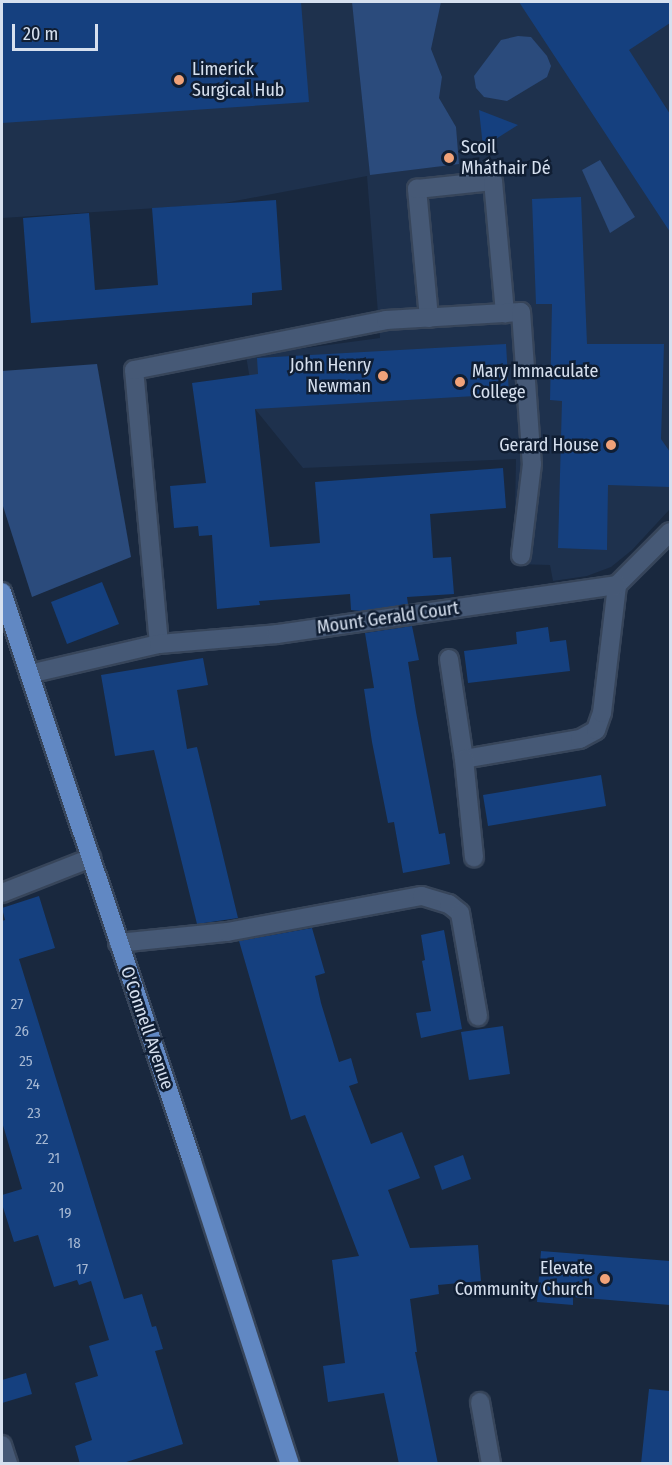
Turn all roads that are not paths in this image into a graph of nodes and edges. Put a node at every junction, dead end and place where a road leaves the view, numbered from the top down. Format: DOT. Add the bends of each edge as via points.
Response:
graph roads {
  1 [pos="506,313"];
  2 [pos="429,318"];
  3 [pos="670,532"];
  4 [pos="521,555"];
  5 [pos="617,585"];
  6 [pos="2,592"];
  7 [pos="159,644"];
  8 [pos="449,659"];
  9 [pos="29,674"];
  10 [pos="464,759"];
  11 [pos="474,857"];
  12 [pos="91,858"];
  13 [pos="2,892"];
  14 [pos="118,943"];
  15 [pos="478,1016"];
  16 [pos="480,1402"];
  17 [pos="2,1445"];
  18 [pos="8,1464"];
  19 [pos="290,1464"];
  20 [pos="491,1464"];
  1 -- 2 [label="street"];
  1 -- 2 [label="street" via="493,181 417,189"];
  1 -- 4 [label="street" via="521,312 532,464"];
  2 -- 7 [label="street" via="386,320 134,370"];
  3 -- 5 [label="street"];
  5 -- 7 [label="street, Mount Gerald Court" via="277,634"];
  5 -- 10 [label="street" via="602,713 596,730 580,739"];
  6 -- 9 [label="main road, O'Connell Avenue"];
  7 -- 9 [label="street, Mount Gerald Court"];
  8 -- 10 [label="street"];
  9 -- 12 [label="main road, O'Connell Avenue"];
  10 -- 11 [label="street"];
  12 -- 13 [label="street"];
  12 -- 14 [label="main road, O'Connell Avenue"];
  14 -- 15 [label="street" via="227,932 422,896 449,904 460,913"];
  14 -- 19 [label="main road, O'Connell Avenue"];
  16 -- 20 [label="street"];
  17 -- 18 [label="street"];
}
